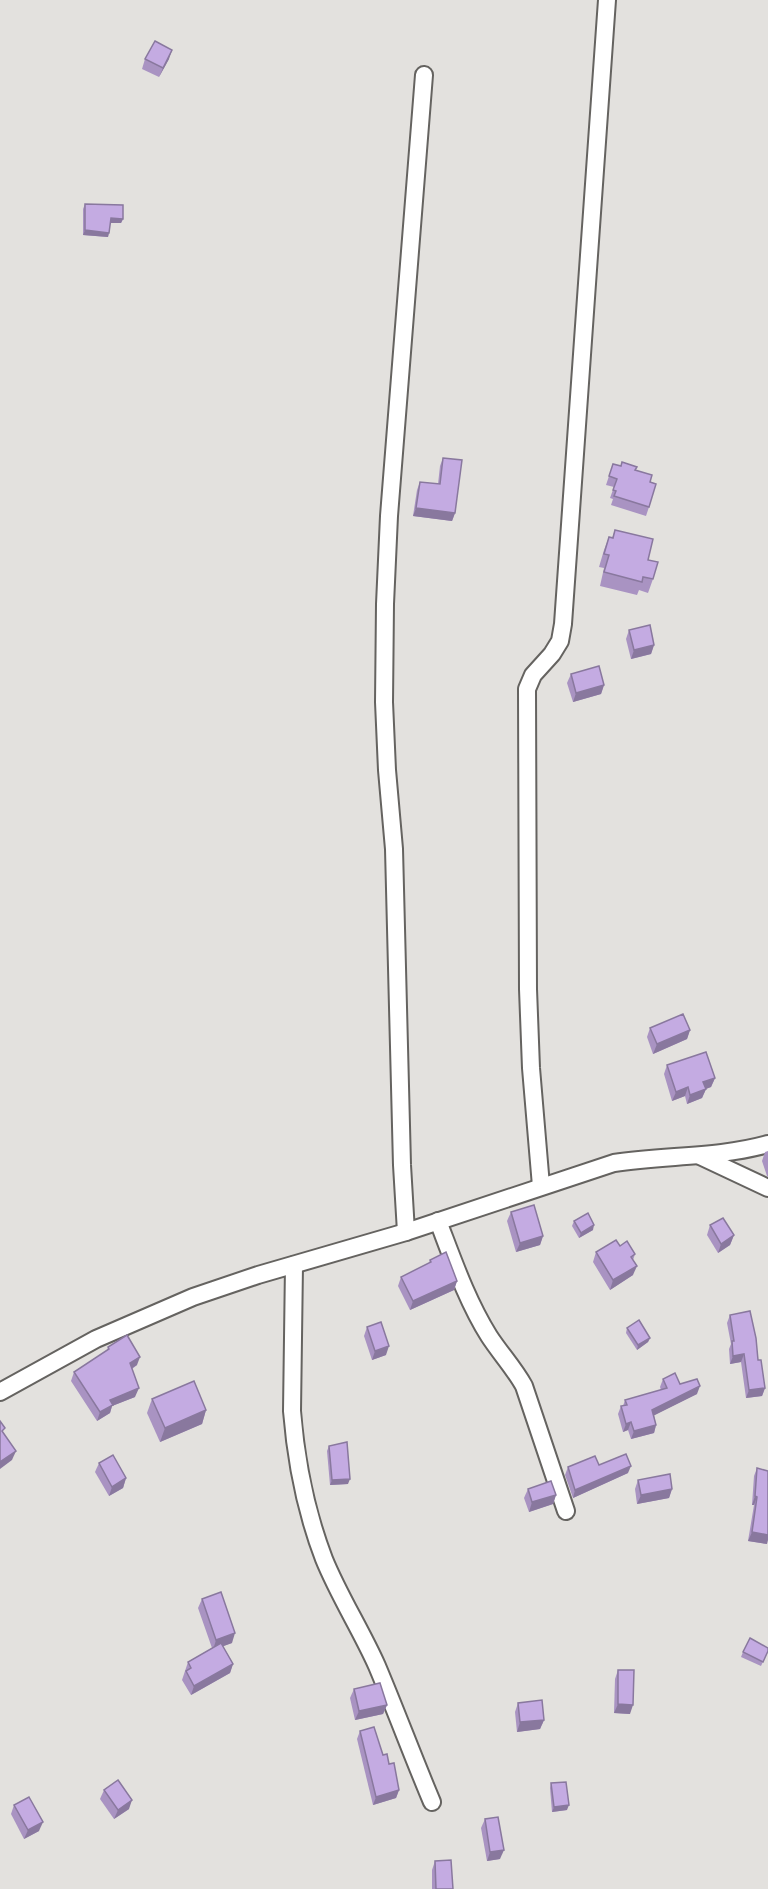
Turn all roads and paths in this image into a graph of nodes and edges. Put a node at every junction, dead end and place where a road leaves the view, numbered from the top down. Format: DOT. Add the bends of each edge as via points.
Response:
graph roads {
  1 [pos="607,0"];
  2 [pos="424,75"];
  3 [pos="768,1144"];
  4 [pos="700,1156"];
  5 [pos="541,1186"];
  6 [pos="768,1188"];
  7 [pos="438,1221"];
  8 [pos="406,1232"];
  9 [pos="294,1266"];
  10 [pos="0,1392"];
  11 [pos="566,1511"];
  12 [pos="432,1802"];
  1 -- 5 [label="street" via="563,624 560,641 527,689 528,989"];
  2 -- 8 [label="street" via="384,604 384,702 394,849"];
  3 -- 4 [label="street"];
  4 -- 5 [label="street" via="614,1163"];
  4 -- 6 [label="street"];
  5 -- 7 [label="street"];
  7 -- 8 [label="street"];
  7 -- 11 [label="street" via="476,1314 524,1386"];
  8 -- 9 [label="street"];
  9 -- 10 [label="street" via="192,1297 145,1317"];
  9 -- 12 [label="street" via="292,1411 304,1493 324,1558 376,1664"];
}
